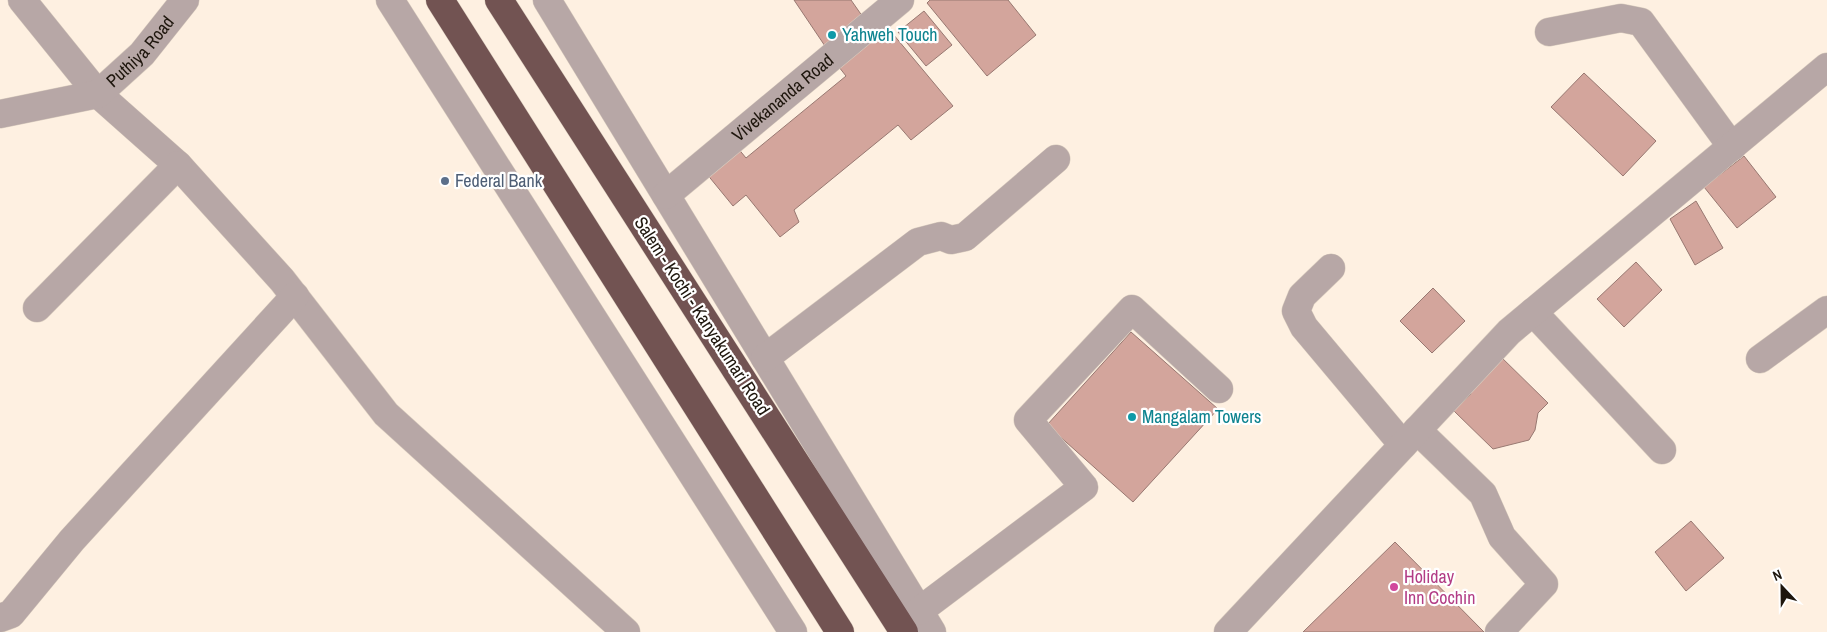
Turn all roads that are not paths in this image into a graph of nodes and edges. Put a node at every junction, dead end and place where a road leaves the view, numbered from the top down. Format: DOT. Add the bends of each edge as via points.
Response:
graph roads {
  1 [pos="22,0"];
  2 [pos="185,0"];
  3 [pos="390,0"];
  4 [pos="440,0"];
  5 [pos="499,0"];
  6 [pos="547,0"];
  7 [pos="900,0"];
  8 [pos="1549,32"];
  9 [pos="1827,67"];
  10 [pos="98,94"];
  11 [pos="0,114"];
  12 [pos="1732,147"];
  13 [pos="1056,159"];
  14 [pos="178,165"];
  15 [pos="666,195"];
  16 [pos="1331,268"];
  17 [pos="295,296"];
  18 [pos="37,308"];
  19 [pos="1827,310"];
  20 [pos="1532,312"];
  21 [pos="765,358"];
  22 [pos="1760,359"];
  23 [pos="1219,389"];
  24 [pos="1410,438"];
  25 [pos="1662,450"];
  26 [pos="0,618"];
  27 [pos="918,625"];
  28 [pos="626,632"];
  29 [pos="793,632"];
  30 [pos="840,632"];
  31 [pos="1228,632"];
  32 [pos="1498,632"];
  1 -- 10 [label="street"];
  2 -- 10 [label="street, Puthiya Road" via="142,54"];
  3 -- 29 [label="street"];
  4 -- 30 [label="highway"];
  5 -- 27 [label="highway, Salem - Kochi - Kanyakumari Road"];
  6 -- 15 [label="street"];
  7 -- 15 [label="street, Vivekananda Road"];
  8 -- 12 [label="street" via="1621,18 1641,22"];
  9 -- 12 [label="street"];
  10 -- 11 [label="street, Puthiya Road"];
  10 -- 14 [label="street"];
  12 -- 20 [label="street"];
  13 -- 21 [label="street" via="966,237 951,240 941,236 918,242"];
  14 -- 17 [label="street"];
  14 -- 18 [label="street"];
  15 -- 21 [label="street"];
  16 -- 24 [label="street" via="1302,296 1296,311 1304,327"];
  17 -- 26 [label="street" via="72,540 11,614"];
  17 -- 28 [label="street" via="386,414"];
  19 -- 22 [label="street"];
  20 -- 24 [label="street" via="1509,332"];
  20 -- 25 [label="street"];
  21 -- 27 [label="street"];
  23 -- 27 [label="street" via="1132,309 1028,420 1084,487"];
  24 -- 31 [label="street"];
  24 -- 32 [label="street" via="1483,494 1502,537 1544,584"];
}
